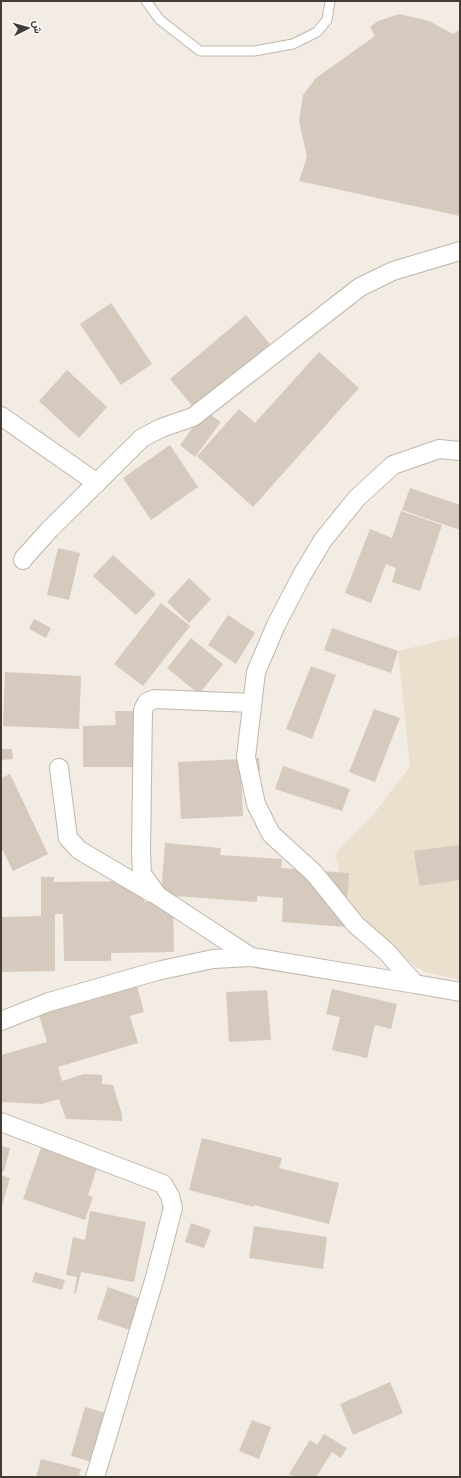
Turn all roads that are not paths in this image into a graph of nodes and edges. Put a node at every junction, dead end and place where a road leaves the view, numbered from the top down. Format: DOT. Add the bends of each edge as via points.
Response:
graph roads {
  1 [pos="146,1"];
  2 [pos="330,1"];
  3 [pos="460,251"];
  4 [pos="1,416"];
  5 [pos="460,451"];
  6 [pos="97,483"];
  7 [pos="24,560"];
  8 [pos="252,703"];
  9 [pos="59,768"];
  10 [pos="158,896"];
  11 [pos="251,958"];
  12 [pos="415,984"];
  13 [pos="460,992"];
  14 [pos="2,1019"];
  15 [pos="1,1122"];
  16 [pos="95,1477"];
  1 -- 2 [label="lane" via="160,20 200,51 254,51 293,44 318,32 327,20"];
  3 -- 6 [label="street" via="393,271 360,287 193,417 161,428 142,438"];
  4 -- 6 [label="street"];
  5 -- 8 [label="street" via="439,450 393,465 357,498 323,540 302,575 256,672"];
  6 -- 7 [label="street" via="34,545"];
  8 -- 10 [label="street" via="156,699 147,702 143,710 140,852 142,874"];
  8 -- 12 [label="street" via="246,757 256,804 271,834 314,873 356,925 386,951"];
  9 -- 10 [label="street" via="68,838 79,850"];
  10 -- 11 [label="street"];
  11 -- 12 [label="street"];
  11 -- 14 [label="street" via="213,959 157,971 48,1002"];
  12 -- 13 [label="street"];
  15 -- 16 [label="street" via="163,1184 170,1196 172,1208 155,1277"];
}
